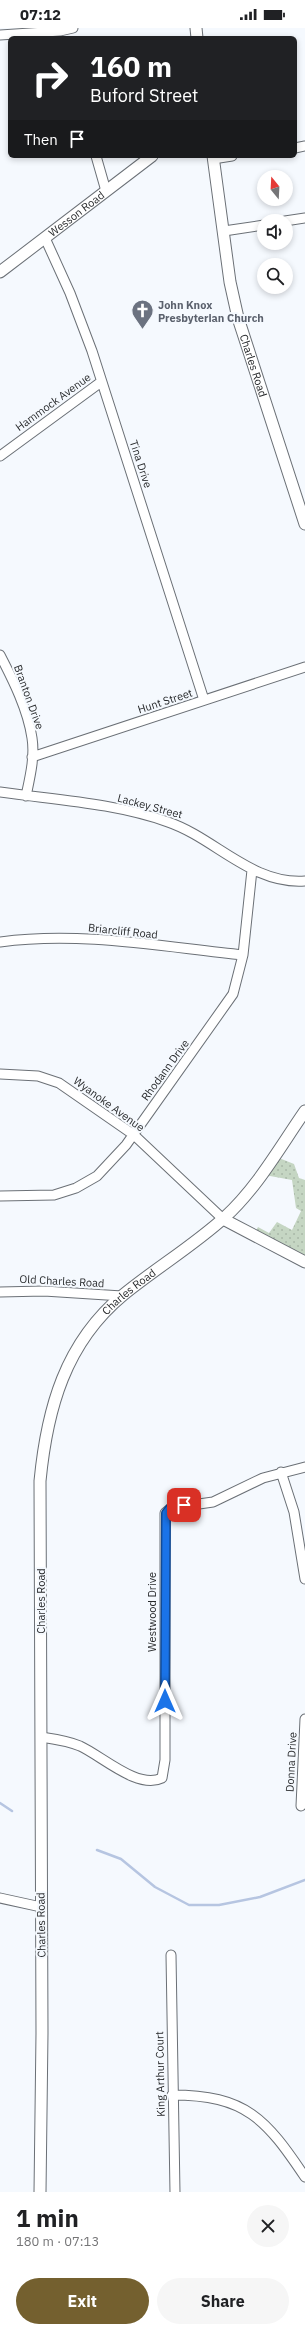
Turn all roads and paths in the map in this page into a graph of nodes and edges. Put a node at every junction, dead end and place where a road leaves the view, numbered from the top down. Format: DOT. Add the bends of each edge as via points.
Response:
graph roads {
  1 [pos="74,28"];
  2 [pos="60,32"];
  3 [pos="0,35"];
  4 [pos="97,158"];
  5 [pos="149,158"];
  6 [pos="213,158"];
  7 [pos="106,191"];
  8 [pos="305,218"];
  9 [pos="293,220"];
  10 [pos="257,225"];
  11 [pos="224,231"];
  12 [pos="45,238"];
  13 [pos="0,272"];
  14 [pos="101,382"];
  15 [pos="0,456"];
  16 [pos="305,524"];
  17 [pos="0,655"];
  18 [pos="305,667"];
  19 [pos="204,700"];
  20 [pos="32,757"];
  21 [pos="0,792"];
  22 [pos="26,796"];
  23 [pos="252,870"];
  24 [pos="305,881"];
  25 [pos="0,942"];
  26 [pos="243,955"];
  27 [pos="0,1074"];
  28 [pos="305,1111"];
  29 [pos="134,1135"];
  30 [pos="0,1196"];
  31 [pos="223,1219"];
  32 [pos="305,1262"];
  33 [pos="0,1292"];
  34 [pos="122,1296"];
  35 [pos="305,1467"];
  36 [pos="281,1472"];
  37 [pos="305,1579"];
  38 [pos="305,1719"];
  39 [pos="41,1737"];
  40 [pos="301,1806"];
  41 [pos="0,1898"];
  42 [pos="41,1906"];
  43 [pos="171,1955"];
  44 [pos="172,2095"];
  45 [pos="305,2177"];
  46 [pos="40,2192"];
  47 [pos="175,2192"];
  1 -- 2 [label="street"];
  2 -- 3 [label="street"];
  4 -- 7 [label="street"];
  5 -- 7 [label="street, Wesson Road"];
  6 -- 11 [label="street, Charles Road"];
  7 -- 12 [label="street, Wesson Road"];
  8 -- 9 [label="street"];
  10 -- 11 [label="street"];
  11 -- 16 [label="street, Charles Road" via="230,282 238,318"];
  12 -- 13 [label="street, Wesson Road"];
  12 -- 14 [label="street, Tina Drive" via="70,293"];
  14 -- 15 [label="street, Hammock Avenue"];
  14 -- 19 [label="street, Tina Drive"];
  17 -- 20 [label="street, Branton Drive" via="27,720 32,738"];
  18 -- 19 [label="street, Hunt Street"];
  19 -- 20 [label="street, Hunt Street"];
  20 -- 22 [label="street, Branton Drive"];
  21 -- 22 [label="street, Lackey Street"];
  22 -- 23 [label="street, Lackey Street" via="106,807 168,822 201,837"];
  23 -- 24 [label="street, Lackey Street" via="279,879"];
  23 -- 26 [label="street, Rhodann Drive"];
  25 -- 26 [label="street, Briarcliff Road" via="67,937"];
  26 -- 29 [label="street, Rhodann Drive" via="233,994"];
  27 -- 29 [label="street, Wyanoke Avenue" via="38,1076 59,1083"];
  28 -- 31 [label="street, Charles Road" via="257,1181"];
  29 -- 30 [label="street, Rhodann Drive" via="97,1176 76,1188 54,1194"];
  29 -- 31 [label="street, Wyanoke Avenue"];
  31 -- 32 [label="street"];
  31 -- 34 [label="street, Charles Road"];
  33 -- 34 [label="street, Old Charles Road" via="44,1291"];
  34 -- 39 [label="street, Charles Road" via="97,1322 70,1362 54,1400 46,1434 40,1481"];
  35 -- 36 [label="street"];
  36 -- 37 [label="street" via="294,1512"];
  36 -- 39 [label="street, Westwood Drive" via="257,1481 222,1500 170,1508 166,1513 165,1760 162,1778 142,1779 76,1745"];
  38 -- 40 [label="street, Donna Drive"];
  39 -- 42 [label="street, Charles Road"];
  41 -- 42 [label="street"];
  42 -- 46 [label="street, Charles Road"];
  43 -- 44 [label="street, King Arthur Court"];
  44 -- 45 [label="street" via="190,2095 225,2101 252,2114 274,2133"];
  44 -- 47 [label="street, King Arthur Court"];
}
